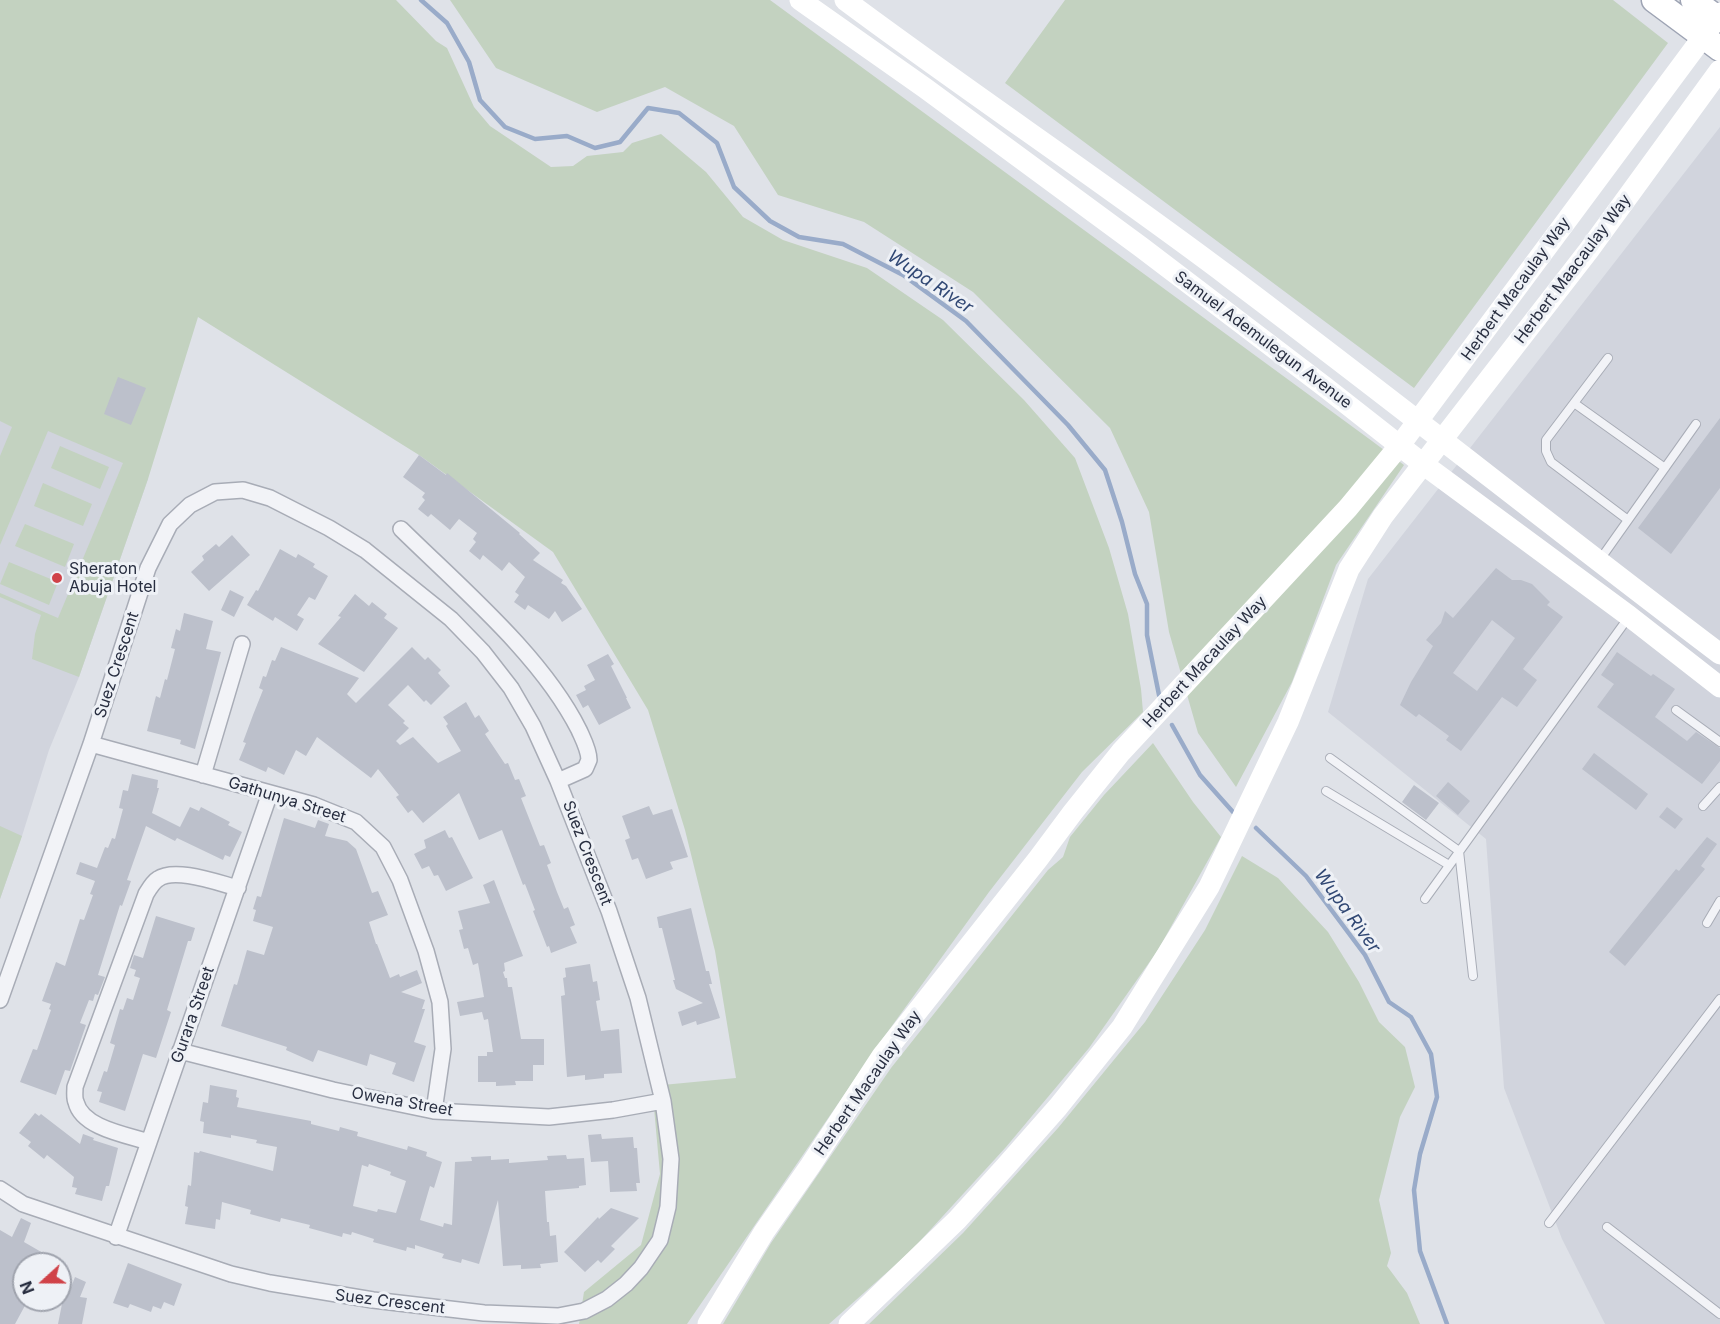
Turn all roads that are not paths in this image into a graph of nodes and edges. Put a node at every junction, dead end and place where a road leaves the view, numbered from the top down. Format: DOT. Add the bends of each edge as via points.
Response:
graph roads {
  1 [pos="800,0"];
  2 [pos="1654,0"];
  3 [pos="1693,0"];
  4 [pos="847,2"];
  5 [pos="1715,29"];
  6 [pos="1720,70"];
  7 [pos="1608,358"];
  8 [pos="1574,403"];
  9 [pos="1418,422"];
  10 [pos="1696,424"];
  11 [pos="1442,441"];
  12 [pos="1400,445"];
  13 [pos="1423,464"];
  14 [pos="1665,468"];
  15 [pos="1628,520"];
  16 [pos="401,529"];
  17 [pos="1599,562"];
  18 [pos="1629,616"];
  19 [pos="242,644"];
  20 [pos="1720,654"];
  21 [pos="1720,687"];
  22 [pos="1676,710"];
  23 [pos="1720,742"];
  24 [pos="91,744"];
  25 [pos="1330,758"];
  26 [pos="203,775"];
  27 [pos="558,781"];
  28 [pos="1720,787"];
  29 [pos="1326,791"];
  30 [pos="270,793"];
  31 [pos="1703,806"];
  32 [pos="1459,851"];
  33 [pos="1449,865"];
  34 [pos="238,888"];
  35 [pos="1425,898"];
  36 [pos="1720,902"];
  37 [pos="1707,923"];
  38 [pos="1473,976"];
  39 [pos="1720,999"];
  40 [pos="0,1000"];
  41 [pos="180,1051"];
  42 [pos="663,1101"];
  43 [pos="434,1111"];
  44 [pos="149,1142"];
  45 [pos="0,1189"];
  46 [pos="1549,1223"];
  47 [pos="1607,1227"];
  48 [pos="116,1237"];
  49 [pos="1720,1314"];
  50 [pos="708,1324"];
  51 [pos="849,1324"];
  1 -- 12 [label="main road, Samuel Ademulegun Avenue" via="1038,171"];
  2 -- 5 [label="main road"];
  3 -- 5 [label="main road"];
  4 -- 9 [label="main road, Samuel Ademulegun Avenue" via="1227,275"];
  5 -- 9 [label="main road, Herbert Macaulay Way"];
  6 -- 11 [label="main road, Herbert Maacaulay Way" via="1589,250"];
  7 -- 8 [label="lane"];
  8 -- 14 [label="lane"];
  8 -- 15 [label="lane" via="1546,440 1551,462"];
  9 -- 11 [label="main road, Samuel Ademulegun Avenue"];
  9 -- 12 [label="main road, Herbert Macaulay Way"];
  10 -- 14 [label="lane"];
  11 -- 13 [label="main road, Herbert Maacaulay Way"];
  11 -- 17 [label="main road, Samuel Ademulegun Avenue"];
  12 -- 13 [label="main road, Samuel Ademulegun Avenue"];
  12 -- 50 [label="main road, Herbert Macaulay Way" via="1348,508 1121,752 882,1056 764,1232"];
  13 -- 18 [label="main road, Samuel Ademulegun Avenue"];
  13 -- 51 [label="main road" via="1349,569 1288,722 1209,887 1122,1027 1058,1107 957,1220"];
  14 -- 15 [label="lane"];
  15 -- 17 [label="lane"];
  16 -- 27 [label="street" via="531,660 570,712 589,761 585,769"];
  17 -- 20 [label="main road, Samuel Ademulegun Avenue"];
  18 -- 21 [label="main road, Samuel Ademulegun Avenue"];
  18 -- 32 [label="lane"];
  19 -- 26 [label="street"];
  22 -- 23 [label="lane"];
  24 -- 26 [label="street, Gathunya Street"];
  24 -- 27 [label="street, Suez Crescent" via="148,568 170,524 190,505 215,492 243,490 270,498 329,528 364,550 451,619 511,688"];
  24 -- 40 [label="street, Suez Crescent"];
  25 -- 32 [label="lane"];
  26 -- 30 [label="street, Gathunya Street"];
  27 -- 42 [label="street, Suez Crescent" via="638,998"];
  28 -- 31 [label="lane"];
  29 -- 33 [label="lane"];
  30 -- 34 [label="street, Gurara Street"];
  30 -- 43 [label="street, Gathunya Street" via="356,822 383,847 404,890 440,1002 442,1049"];
  32 -- 33 [label="lane"];
  32 -- 38 [label="lane"];
  33 -- 35 [label="lane"];
  34 -- 41 [label="street, Gurara Street"];
  34 -- 44 [label="street" via="192,876 169,874 156,879 146,894 75,1088 82,1114 113,1131"];
  36 -- 37 [label="lane"];
  39 -- 46 [label="lane"];
  41 -- 43 [label="street, Owena Street"];
  41 -- 44 [label="street, Gurara Street"];
  42 -- 43 [label="street, Owena Street" via="549,1117"];
  42 -- 48 [label="street, Suez Crescent" via="671,1159 668,1207 660,1240 626,1284 584,1311 558,1316 484,1313 311,1291 231,1274"];
  44 -- 48 [label="street, Gurara Street"];
  45 -- 48 [label="street, Suez Crescent" via="23,1204"];
  47 -- 49 [label="lane"];
}
